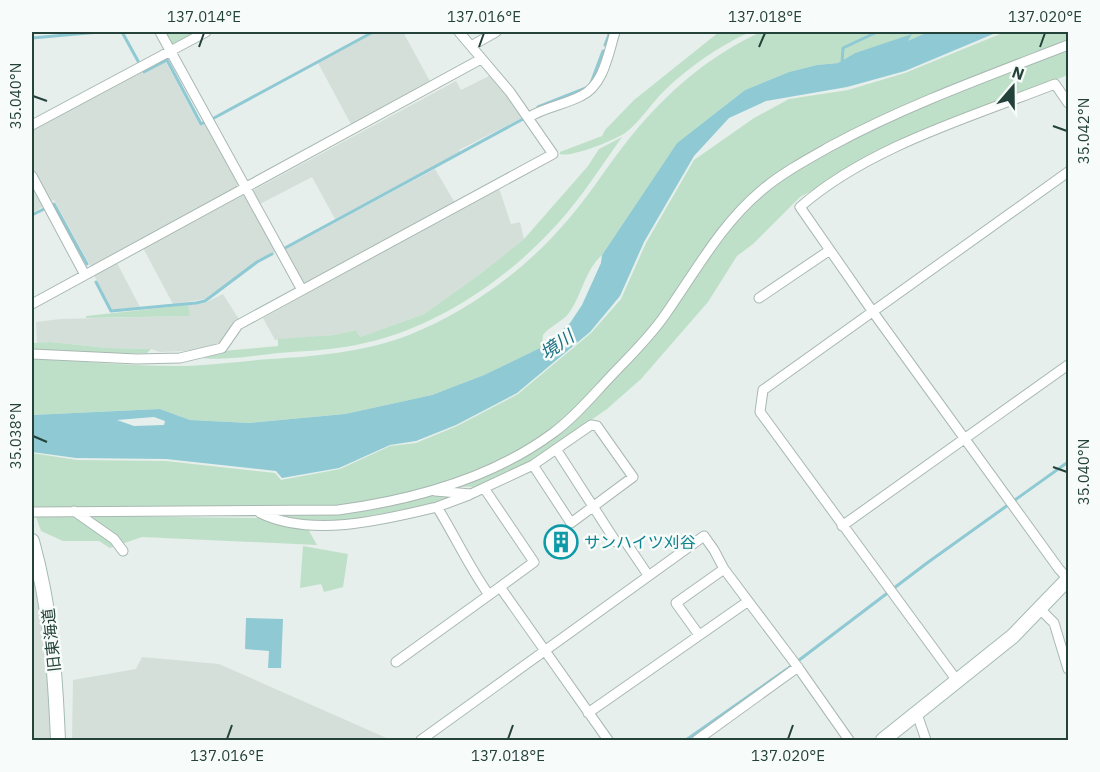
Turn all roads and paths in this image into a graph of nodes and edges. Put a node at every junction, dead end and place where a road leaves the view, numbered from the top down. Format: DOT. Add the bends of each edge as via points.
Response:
graph roads {
  1 [pos="160,32"];
  2 [pos="206,32"];
  3 [pos="459,32"];
  4 [pos="496,32"];
  5 [pos="615,32"];
  6 [pos="1068,45"];
  7 [pos="471,46"];
  8 [pos="170,51"];
  9 [pos="481,59"];
  10 [pos="1068,103"];
  11 [pos="529,117"];
  12 [pos="32,125"];
  13 [pos="1068,172"];
  14 [pos="32,176"];
  15 [pos="246,189"];
  16 [pos="830,250"];
  17 [pos="85,275"];
  18 [pos="302,290"];
  19 [pos="759,298"];
  20 [pos="32,304"];
  21 [pos="873,312"];
  22 [pos="32,354"];
  23 [pos="1068,365"];
  24 [pos="965,440"];
  25 [pos="556,449"];
  26 [pos="533,465"];
  27 [pos="484,488"];
  28 [pos="433,491"];
  29 [pos="471,494"];
  30 [pos="437,507"];
  31 [pos="594,507"];
  32 [pos="74,511"];
  33 [pos="32,512"];
  34 [pos="256,512"];
  35 [pos="842,526"];
  36 [pos="32,541"];
  37 [pos="616,542"];
  38 [pos="627,544"];
  39 [pos="123,551"];
  40 [pos="724,569"];
  41 [pos="648,575"];
  42 [pos="1068,579"];
  43 [pos="500,587"];
  44 [pos="489,595"];
  45 [pos="747,602"];
  46 [pos="1041,609"];
  47 [pos="699,635"];
  48 [pos="545,650"];
  49 [pos="396,662"];
  50 [pos="796,664"];
  51 [pos="1068,669"];
  52 [pos="958,682"];
  53 [pos="588,713"];
  54 [pos="917,714"];
  55 [pos="58,741"];
  56 [pos="421,741"];
  57 [pos="608,741"];
  58 [pos="697,741"];
  59 [pos="849,741"];
  60 [pos="883,741"];
  61 [pos="926,741"];
  1 -- 8 [label="street"];
  2 -- 8 [label="street"];
  3 -- 7 [label="street"];
  4 -- 7 [label="street"];
  5 -- 11 [label="street" via="600,79 591,90"];
  6 -- 28 [label="street" via="927,99 844,139 764,188 720,232 652,332 571,418 553,434 517,455"];
  7 -- 9 [label="street"];
  8 -- 12 [label="street"];
  8 -- 15 [label="street"];
  9 -- 11 [label="street"];
  9 -- 15 [label="street"];
  10 -- 16 [label="street" via="1055,84 910,141 856,168 800,207"];
  11 -- 18 [label="street" via="553,154"];
  13 -- 21 [label="street"];
  14 -- 17 [label="street"];
  15 -- 17 [label="street"];
  15 -- 18 [label="street"];
  16 -- 19 [label="street"];
  16 -- 21 [label="street"];
  17 -- 20 [label="street"];
  18 -- 22 [label="street" via="238,325 222,348 180,358"];
  21 -- 24 [label="street"];
  21 -- 35 [label="street" via="763,390 760,412"];
  23 -- 24 [label="street"];
  24 -- 35 [label="street"];
  24 -- 42 [label="street"];
  25 -- 26 [label="street"];
  25 -- 31 [label="street"];
  25 -- 31 [label="street" via="591,425 597,426 633,477"];
  26 -- 27 [label="street"];
  26 -- 31 [label="street" via="571,522"];
  27 -- 29 [label="street"];
  27 -- 43 [label="street" via="534,562"];
  28 -- 29 [label="street"];
  28 -- 34 [label="street" via="338,510"];
  29 -- 30 [label="street"];
  30 -- 34 [label="street" via="352,524 279,522"];
  30 -- 44 [label="street"];
  31 -- 37 [label="street"];
  32 -- 33 [label="street"];
  32 -- 34 [label="street"];
  32 -- 39 [label="street" via="114,539"];
  35 -- 52 [label="street"];
  36 -- 55 [label="street, 旧東海道" via="50,620"];
  38 -- 41 [label="street"];
  40 -- 41 [label="street" via="704,536"];
  40 -- 45 [label="street"];
  40 -- 47 [label="street" via="676,603"];
  41 -- 48 [label="street"];
  42 -- 46 [label="street"];
  43 -- 44 [label="street"];
  43 -- 48 [label="street"];
  44 -- 49 [label="street"];
  45 -- 47 [label="street"];
  45 -- 50 [label="street"];
  46 -- 51 [label="street" via="1054,623"];
  46 -- 52 [label="street"];
  47 -- 53 [label="street"];
  48 -- 53 [label="street"];
  48 -- 56 [label="street"];
  50 -- 58 [label="street"];
  50 -- 59 [label="street"];
  52 -- 54 [label="street"];
  53 -- 57 [label="street"];
  54 -- 60 [label="street"];
  54 -- 61 [label="street"];
}
